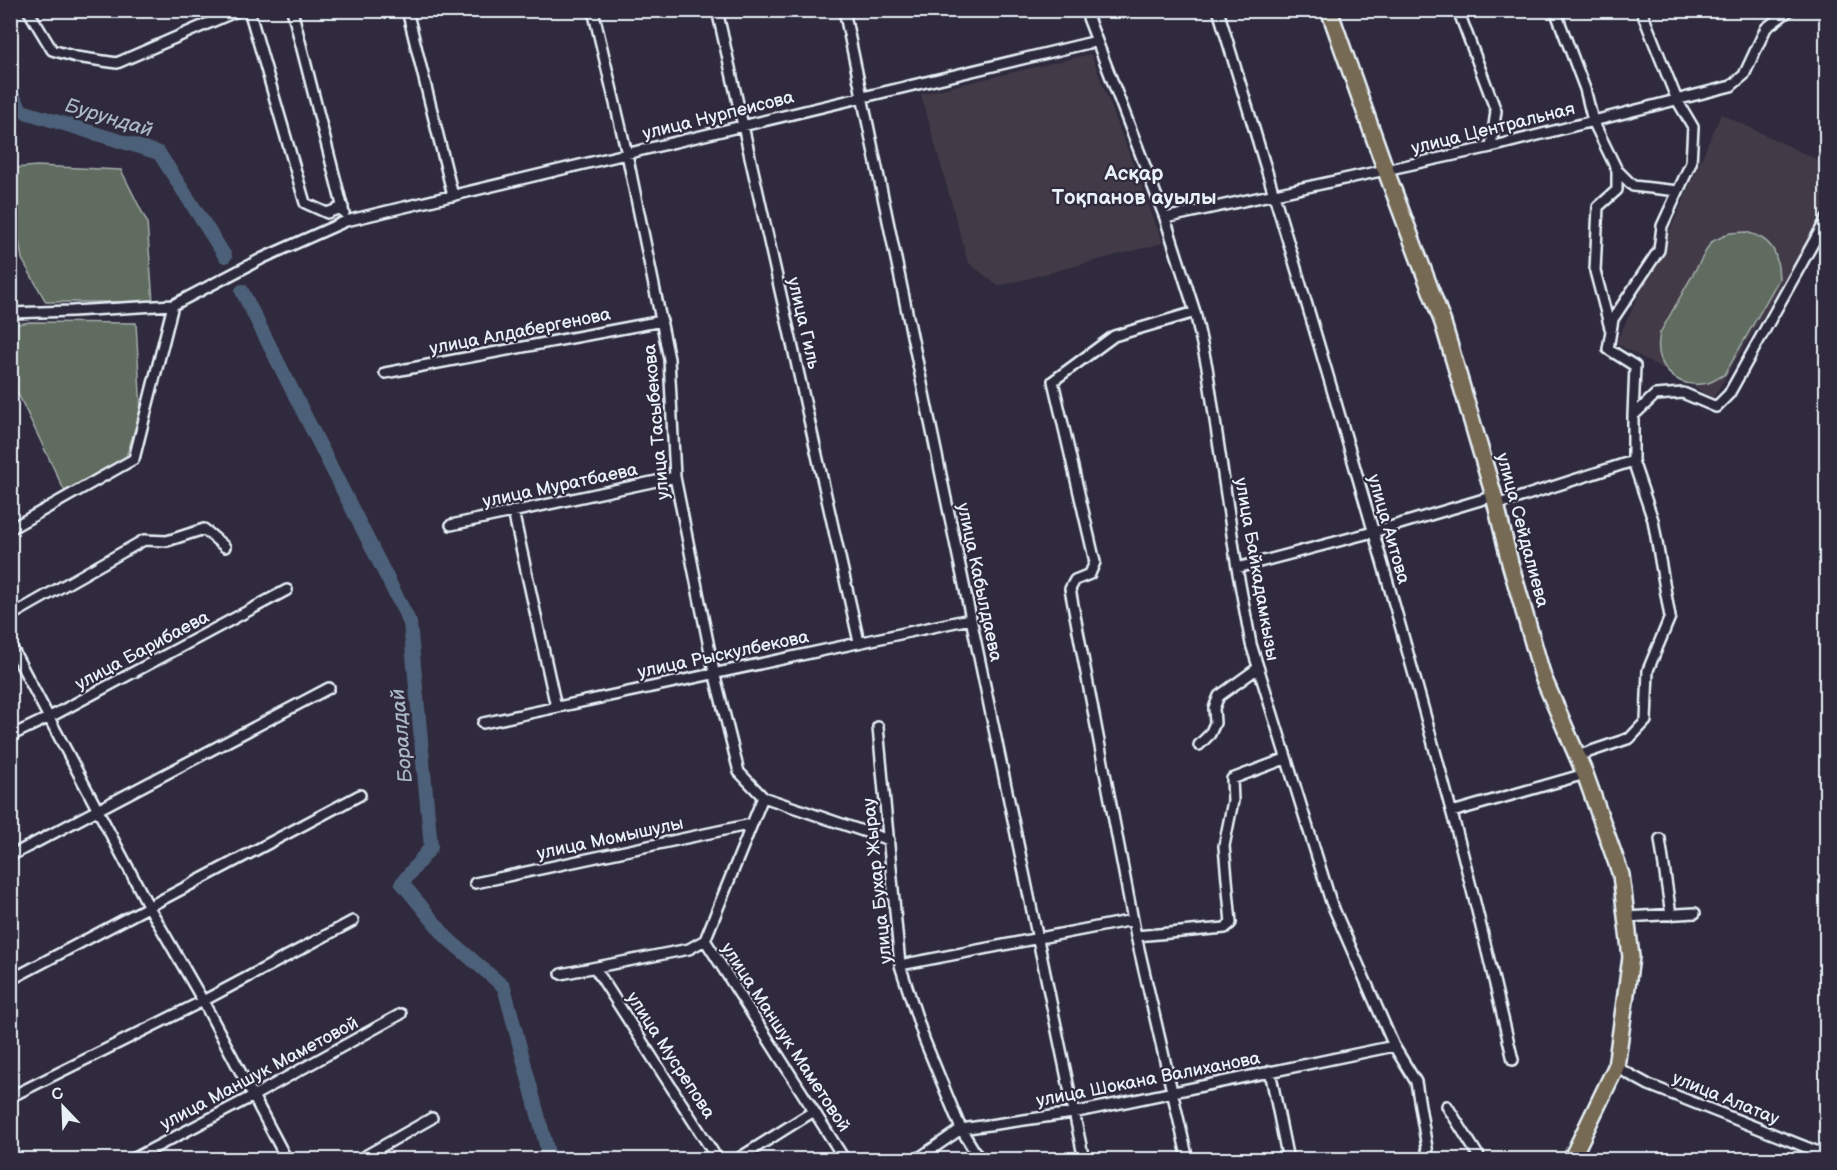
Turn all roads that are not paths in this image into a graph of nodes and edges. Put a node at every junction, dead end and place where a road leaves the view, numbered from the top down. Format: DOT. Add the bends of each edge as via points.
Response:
graph roads {
  1 [pos="28,10"];
  2 [pos="239,10"];
  3 [pos="249,10"];
  4 [pos="292,10"];
  5 [pos="407,10"];
  6 [pos="593,10"];
  7 [pos="717,10"];
  8 [pos="844,10"];
  9 [pos="1085,10"];
  10 [pos="1218,10"];
  11 [pos="1329,10"];
  12 [pos="1458,10"];
  13 [pos="1555,10"];
  14 [pos="1641,10"];
  15 [pos="1790,10"];
  16 [pos="1097,41"];
  17 [pos="863,97"];
  18 [pos="1677,100"];
  19 [pos="1593,121"];
  20 [pos="742,126"];
  21 [pos="1491,147"];
  22 [pos="627,154"];
  23 [pos="1617,170"];
  24 [pos="1386,171"];
  25 [pos="1678,191"];
  26 [pos="1274,194"];
  27 [pos="453,196"];
  28 [pos="343,207"];
  29 [pos="1165,218"];
  30 [pos="1827,220"];
  31 [pos="346,221"];
  32 [pos="173,305"];
  33 [pos="10,312"];
  34 [pos="1195,312"];
  35 [pos="662,321"];
  36 [pos="1611,333"];
  37 [pos="385,373"];
  38 [pos="1633,416"];
  39 [pos="1633,461"];
  40 [pos="675,477"];
  41 [pos="1495,501"];
  42 [pos="513,511"];
  43 [pos="451,525"];
  44 [pos="10,529"];
  45 [pos="1373,532"];
  46 [pos="225,547"];
  47 [pos="1237,568"];
  48 [pos="287,590"];
  49 [pos="10,616"];
  50 [pos="970,619"];
  51 [pos="859,642"];
  52 [pos="10,644"];
  53 [pos="1258,669"];
  54 [pos="714,672"];
  55 [pos="329,688"];
  56 [pos="556,707"];
  57 [pos="50,717"];
  58 [pos="483,723"];
  59 [pos="878,728"];
  60 [pos="10,735"];
  61 [pos="1199,745"];
  62 [pos="1577,756"];
  63 [pos="1286,759"];
  64 [pos="1585,774"];
  65 [pos="360,795"];
  66 [pos="763,797"];
  67 [pos="100,810"];
  68 [pos="1452,812"];
  69 [pos="752,824"];
  70 [pos="1660,839"];
  71 [pos="889,840"];
  72 [pos="10,856"];
  73 [pos="475,883"];
  74 [pos="149,907"];
  75 [pos="1695,913"];
  76 [pos="1671,915"];
  77 [pos="1626,917"];
  78 [pos="1133,920"];
  79 [pos="353,921"];
  80 [pos="1136,936"];
  81 [pos="1038,938"];
  82 [pos="705,940"];
  83 [pos="900,965"];
  84 [pos="595,968"];
  85 [pos="561,974"];
  86 [pos="10,980"];
  87 [pos="203,1001"];
  88 [pos="401,1014"];
  89 [pos="1394,1046"];
  90 [pos="1513,1060"];
  91 [pos="1616,1067"];
  92 [pos="1270,1071"];
  93 [pos="1172,1094"];
  94 [pos="253,1096"];
  95 [pos="10,1097"];
  96 [pos="1447,1106"];
  97 [pos="814,1111"];
  98 [pos="1073,1113"];
  99 [pos="432,1118"];
  100 [pos="961,1129"];
  101 [pos="1827,1155"];
  102 [pos="131,1160"];
  103 [pos="287,1160"];
  104 [pos="358,1160"];
  105 [pos="718,1160"];
  106 [pos="736,1160"];
  107 [pos="845,1160"];
  108 [pos="916,1160"];
  109 [pos="980,1160"];
  110 [pos="1084,1160"];
  111 [pos="1188,1160"];
  112 [pos="1288,1160"];
  113 [pos="1429,1160"];
  114 [pos="1481,1160"];
  115 [pos="1571,1160"];
  1 -- 2 [label="street" via="52,50 117,63"];
  3 -- 28 [label="street" via="305,203 327,213"];
  4 -- 28 [label="street"];
  5 -- 27 [label="street"];
  6 -- 22 [label="street, улица Тасыбекова"];
  7 -- 20 [label="street, улица Гиль"];
  8 -- 17 [label="street, улица Кабылдаева"];
  9 -- 16 [label="street, улица Байкадамкызы"];
  10 -- 26 [label="street, улица Аитова"];
  11 -- 24 [label="main road, улица Сейдалиева"];
  12 -- 21 [label="street" via="1496,111"];
  13 -- 19 [label="street"];
  14 -- 18 [label="street"];
  15 -- 18 [label="street, улица Центральная" via="1766,28 1744,75 1735,84"];
  16 -- 17 [label="street, улица Нурпеисова"];
  16 -- 29 [label="street, улица Байкадамкызы"];
  17 -- 20 [label="street, улица Нурпеисова"];
  17 -- 50 [label="street, улица Кабылдаева"];
  18 -- 19 [label="street, улица Центральная"];
  18 -- 25 [label="street" via="1693,127 1691,163"];
  19 -- 21 [label="street, улица Центральная"];
  19 -- 23 [label="street"];
  20 -- 22 [label="street, улица Нурпеисова"];
  20 -- 51 [label="street, улица Гиль"];
  21 -- 24 [label="street, улица Центральная"];
  22 -- 27 [label="street, улица Нурпеисова"];
  22 -- 35 [label="street, улица Тасыбекова"];
  23 -- 25 [label="street" via="1633,186"];
  23 -- 36 [label="street" via="1617,190 1598,207 1595,271"];
  24 -- 26 [label="street, улица Центральная"];
  24 -- 41 [label="main road, улица Сейдалиева" via="1443,324"];
  25 -- 36 [label="street" via="1662,226 1659,250 1613,319"];
  26 -- 29 [label="street, улица Центральная"];
  26 -- 45 [label="street, улица Аитова"];
  27 -- 31 [label="street, улица Нурпеисова"];
  28 -- 31 [label="street"];
  29 -- 34 [label="street, улица Байкадамкызы"];
  30 -- 38 [label="street" via="1729,394 1716,407 1683,393 1655,395"];
  31 -- 32 [label="street, улица Нурпеисова"];
  32 -- 33 [label="street"];
  32 -- 44 [label="street" via="134,459"];
  34 -- 47 [label="street, улица Байкадамкызы" via="1208,367"];
  34 -- 78 [label="street" via="1114,336 1053,381 1095,562 1090,574 1075,580 1070,590"];
  35 -- 37 [label="street, улица Алдабергенова"];
  35 -- 40 [label="street, улица Тасыбекова" via="669,359"];
  36 -- 38 [label="street" via="1608,349 1635,366"];
  38 -- 39 [label="street"];
  39 -- 41 [label="street"];
  39 -- 62 [label="street" via="1653,520 1670,617 1648,670 1646,721 1630,738"];
  40 -- 42 [label="street, улица Муратбаева"];
  40 -- 54 [label="street, улица Тасыбекова"];
  41 -- 45 [label="street"];
  41 -- 62 [label="main road, улица Сейдалиева" via="1543,677"];
  42 -- 43 [label="street, улица Муратбаева"];
  42 -- 56 [label="street"];
  45 -- 47 [label="street"];
  45 -- 68 [label="street, улица Аитова"];
  46 -- 49 [label="street" via="204,529 167,541 144,540"];
  47 -- 53 [label="street, улица Байкадамкызы"];
  48 -- 57 [label="street, улица Барибаева"];
  50 -- 51 [label="street, улица Рыскулбекова"];
  50 -- 81 [label="street, улица Кабылдаева"];
  51 -- 54 [label="street, улица Рыскулбекова"];
  52 -- 57 [label="street"];
  53 -- 61 [label="street" via="1219,696 1214,708 1215,723"];
  53 -- 63 [label="street, улица Байкадамкызы"];
  54 -- 56 [label="street, улица Рыскулбекова"];
  54 -- 66 [label="street, улица Тасыбекова" via="739,772"];
  55 -- 67 [label="street"];
  56 -- 58 [label="street, улица Рыскулбекова"];
  57 -- 60 [label="street, улица Барибаева"];
  57 -- 67 [label="street"];
  59 -- 71 [label="street, улица Бухар Жырау"];
  62 -- 64 [label="main road, улица Сейдалиева"];
  63 -- 80 [label="street" via="1232,779 1233,801 1224,846 1231,923 1225,928"];
  63 -- 89 [label="street, улица Байкадамкызы" via="1331,902"];
  64 -- 68 [label="street"];
  64 -- 77 [label="main road, улица Сейдалиева" via="1621,875"];
  65 -- 74 [label="street"];
  66 -- 69 [label="street, улица Маншук Маметовой"];
  66 -- 71 [label="street, улица Тасыбекова"];
  67 -- 72 [label="street"];
  67 -- 74 [label="street"];
  68 -- 90 [label="street, улица Аитова"];
  69 -- 73 [label="street, улица Момышулы"];
  69 -- 82 [label="street, улица Маншук Маметовой"];
  70 -- 76 [label="street"];
  71 -- 83 [label="street, улица Бухар Жырау"];
  74 -- 86 [label="street"];
  74 -- 87 [label="street"];
  75 -- 76 [label="street"];
  76 -- 77 [label="street"];
  77 -- 91 [label="main road, улица Сейдалиева" via="1631,957"];
  78 -- 80 [label="street"];
  78 -- 81 [label="street"];
  79 -- 87 [label="street"];
  80 -- 93 [label="street"];
  81 -- 83 [label="street"];
  81 -- 98 [label="street, улица Кабылдаева"];
  82 -- 84 [label="street" via="689,949"];
  82 -- 97 [label="street, улица Маншук Маметовой"];
  83 -- 100 [label="street, улица Бухар Жырау" via="924,1039"];
  84 -- 85 [label="street"];
  84 -- 105 [label="street, улица Мусрепова"];
  87 -- 94 [label="street"];
  87 -- 95 [label="street"];
  88 -- 94 [label="street, улица Маншук Маметовой"];
  89 -- 92 [label="street, улица Шокана Валиханова"];
  89 -- 113 [label="street, улица Байкадамкызы" via="1416,1082"];
  91 -- 101 [label="street, улица Алатау" via="1649,1085"];
  91 -- 115 [label="main road, улица Сейдалиева"];
  92 -- 93 [label="street, улица Шокана Валиханова"];
  92 -- 112 [label="street"];
  93 -- 98 [label="street, улица Шокана Валиханова"];
  93 -- 111 [label="street"];
  94 -- 102 [label="street, улица Маншук Маметовой"];
  94 -- 103 [label="street"];
  96 -- 114 [label="street"];
  97 -- 106 [label="street"];
  97 -- 107 [label="street, улица Маншук Маметовой"];
  98 -- 100 [label="street, улица Шокана Валиханова"];
  98 -- 110 [label="street, улица Кабылдаева"];
  99 -- 104 [label="street"];
  100 -- 108 [label="street, улица Шокана Валиханова"];
  100 -- 109 [label="street, улица Бухар Жырау"];
}
